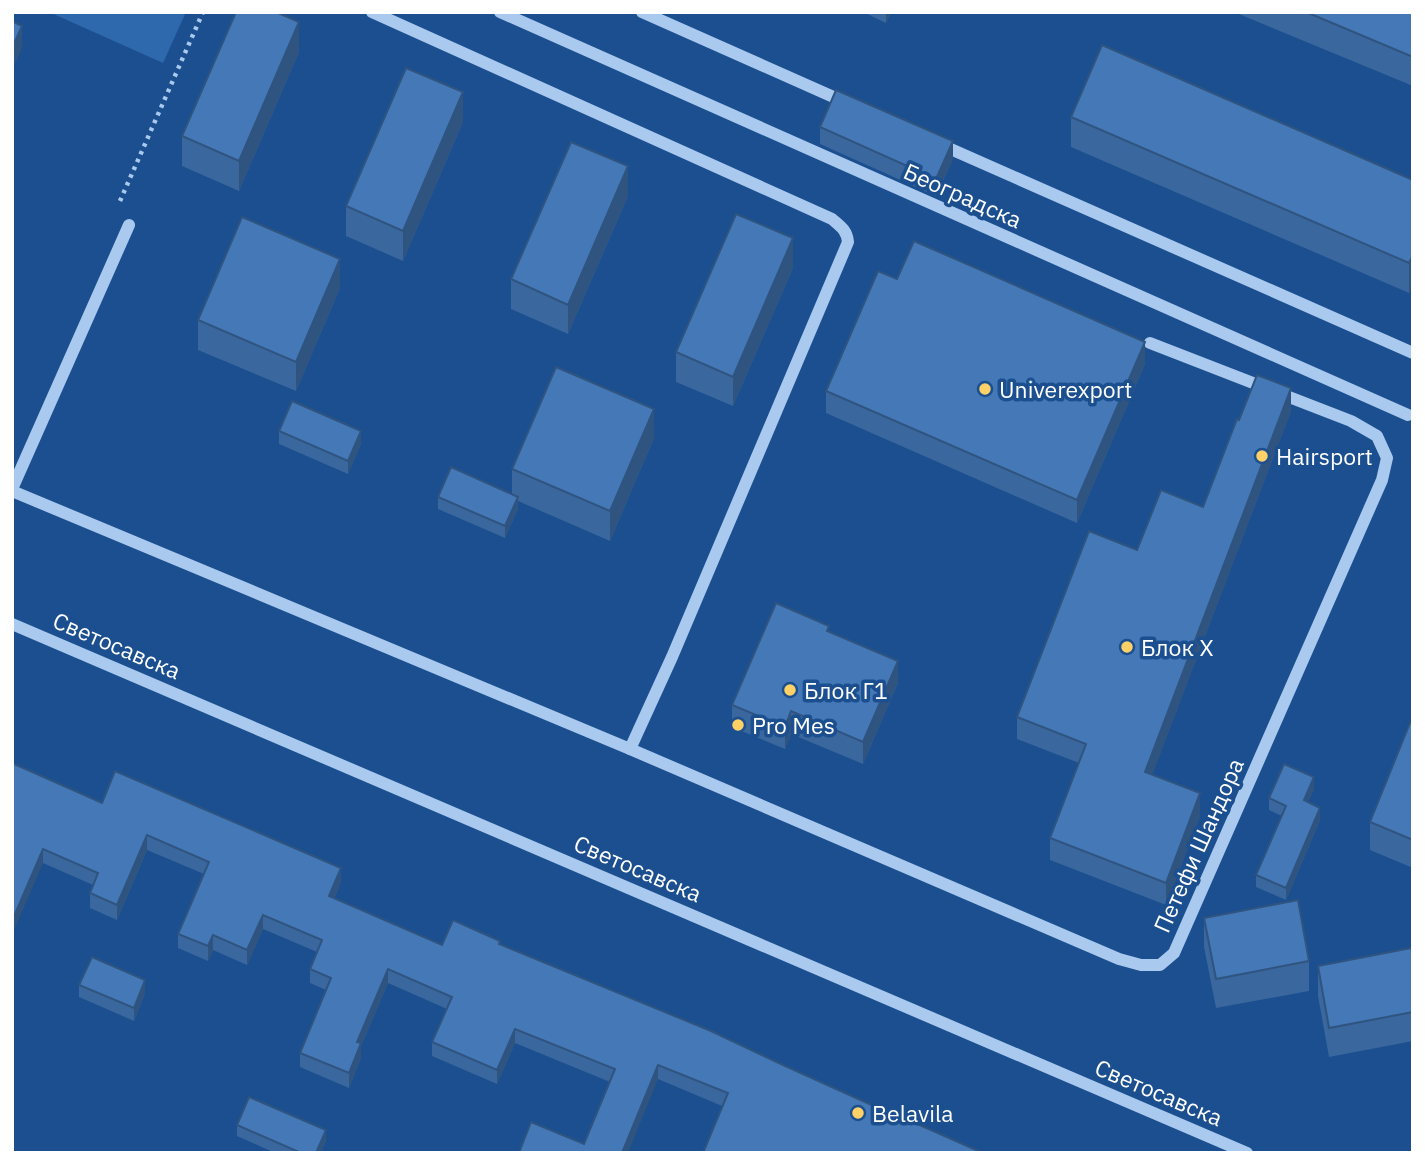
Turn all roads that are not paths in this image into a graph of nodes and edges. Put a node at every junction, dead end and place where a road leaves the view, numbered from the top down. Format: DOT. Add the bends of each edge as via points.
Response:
graph roads {
  1 [pos="372,12"];
  2 [pos="500,12"];
  3 [pos="642,12"];
  4 [pos="857,107"];
  5 [pos="920,135"];
  6 [pos="129,225"];
  7 [pos="1150,343"];
  8 [pos="1413,353"];
  9 [pos="1408,415"];
  10 [pos="12,490"];
  11 [pos="12,624"];
  12 [pos="630,749"];
  13 [pos="1247,1153"];
  1 -- 12 [label="street" via="832,219 847,235 848,242"];
  2 -- 9 [label="street, Београдска"];
  3 -- 4 [label="street"];
  5 -- 8 [label="street, Београдска"];
  6 -- 10 [label="street"];
  7 -- 12 [label="street, Петефи Шандора" via="1351,421 1377,436 1387,458 1382,480 1174,953 1160,965 1119,959"];
  10 -- 12 [label="street, Петефи Шандора"];
  11 -- 13 [label="street, Светосавска"];
}
